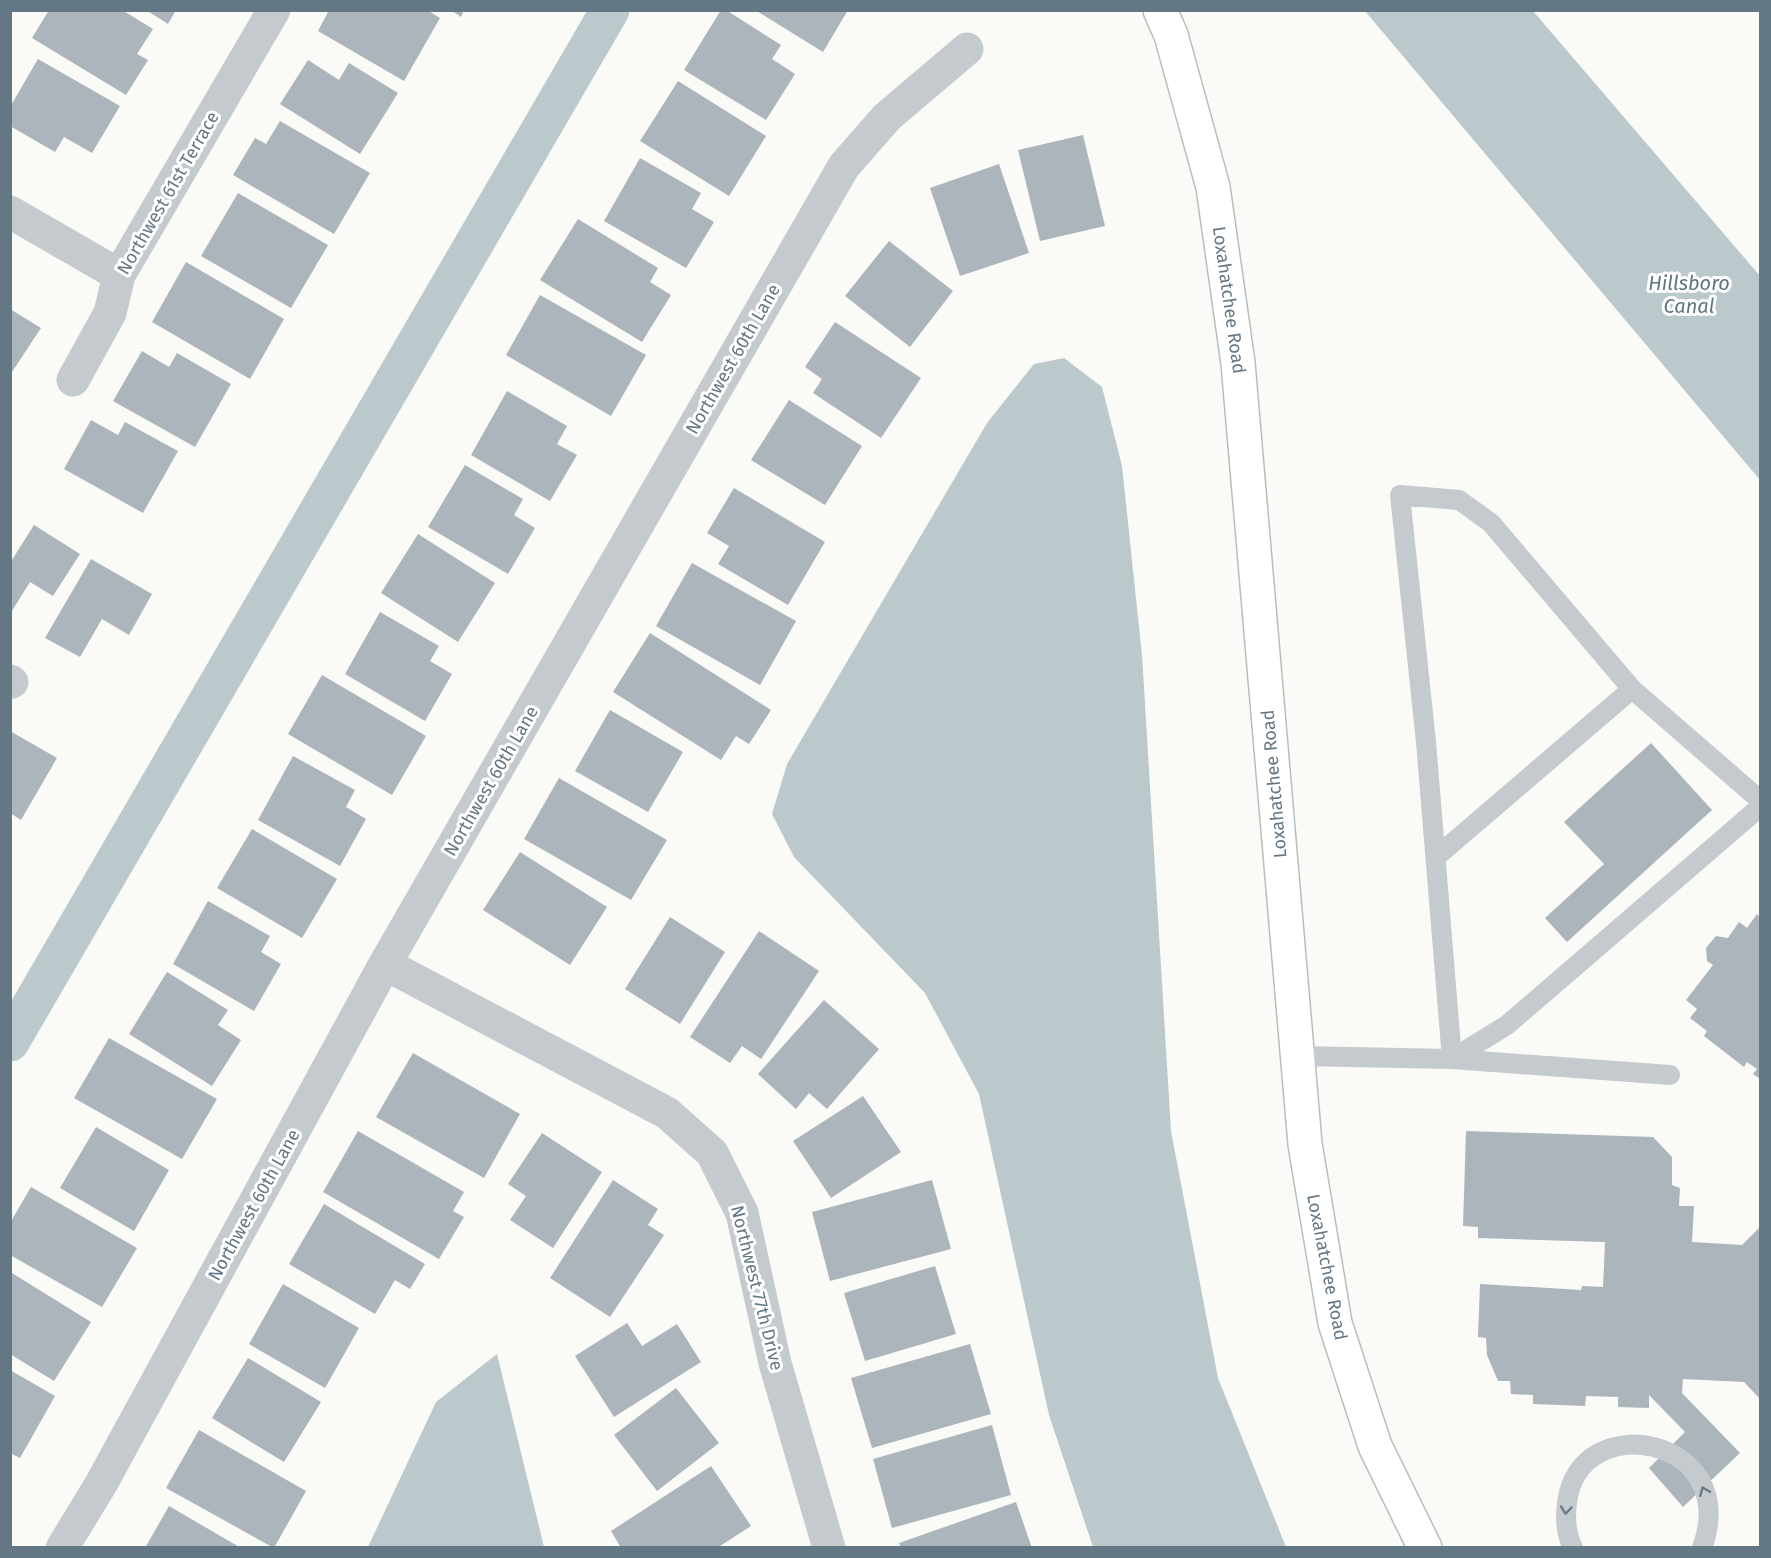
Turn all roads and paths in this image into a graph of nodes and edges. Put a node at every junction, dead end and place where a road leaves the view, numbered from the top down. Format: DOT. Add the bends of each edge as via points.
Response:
graph roads {
  1 [pos="274,10"];
  2 [pos="1160,10"];
  3 [pos="967,49"];
  4 [pos="10,212"];
  5 [pos="119,275"];
  6 [pos="73,380"];
  7 [pos="1632,689"];
  8 [pos="1761,800"];
  9 [pos="1761,807"];
  10 [pos="1436,857"];
  11 [pos="385,964"];
  12 [pos="1298,1056"];
  13 [pos="1452,1059"];
  14 [pos="1670,1075"];
  15 [pos="62,1548"];
  16 [pos="829,1548"];
  17 [pos="1425,1548"];
  18 [pos="1573,1548"];
  19 [pos="1702,1548"];
  1 -- 5 [label="street, Northwest 61st Terrace"];
  2 -- 12 [label="main road, Loxahatchee Road" via="1171,35 1213,187 1237,351"];
  3 -- 11 [label="street, Northwest 60th Lane" via="887,117 844,166"];
  4 -- 5 [label="street"];
  5 -- 6 [label="street, Northwest 61st Terrace" via="110,313"];
  7 -- 8 [label="lane"];
  7 -- 10 [label="lane"];
  7 -- 10 [label="lane" via="1491,523 1459,500 1400,495"];
  9 -- 13 [label="lane" via="1507,1024"];
  10 -- 13 [label="lane"];
  11 -- 15 [label="street, Northwest 60th Lane" via="101,1484"];
  11 -- 16 [label="street, Northwest 77th Drive" via="668,1113 712,1153 742,1212 775,1363"];
  12 -- 13 [label="lane"];
  12 -- 17 [label="main road, Loxahatchee Road" via="1305,1144 1335,1323 1375,1446"];
  13 -- 14 [label="lane"];
  19 -- 18 [label="lane, one-way" via="1710,1513 1699,1479 1684,1461 1665,1449 1642,1443 1617,1446 1596,1456 1578,1473 1568,1494 1565,1518"];
}
